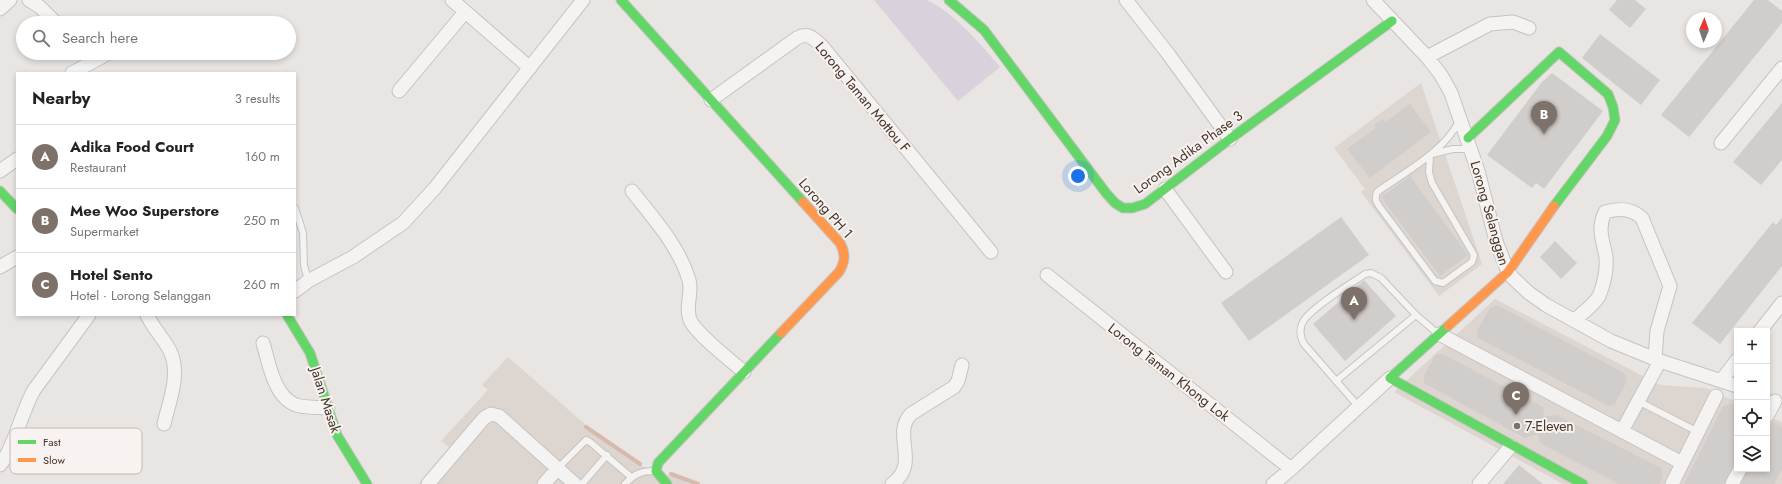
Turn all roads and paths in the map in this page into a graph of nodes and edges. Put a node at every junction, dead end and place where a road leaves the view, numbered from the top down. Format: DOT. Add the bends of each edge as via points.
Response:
graph roads {
  1 [pos="10,0"];
  2 [pos="29,0"];
  3 [pos="452,0"];
  4 [pos="583,0"];
  5 [pos="621,0"];
  6 [pos="949,0"];
  7 [pos="1126,0"];
  8 [pos="1373,0"];
  9 [pos="0,9"];
  10 [pos="465,12"];
  11 [pos="49,16"];
  12 [pos="1392,21"];
  13 [pos="1529,28"];
  14 [pos="1427,57"];
  15 [pos="96,60"];
  16 [pos="530,68"];
  17 [pos="1782,68"];
  18 [pos="74,72"];
  19 [pos="399,91"];
  20 [pos="712,100"];
  21 [pos="1460,119"];
  22 [pos="1230,139"];
  23 [pos="1470,143"];
  24 [pos="1721,143"];
  25 [pos="1430,155"];
  26 [pos="16,160"];
  27 [pos="0,171"];
  28 [pos="1165,189"];
  29 [pos="632,190"];
  30 [pos="0,191"];
  31 [pos="16,208"];
  32 [pos="296,211"];
  33 [pos="991,252"];
  34 [pos="16,258"];
  35 [pos="0,267"];
  36 [pos="1226,272"];
  37 [pos="1508,272"];
  38 [pos="1047,275"];
  39 [pos="308,281"];
  40 [pos="296,290"];
  41 [pos="1782,303"];
  42 [pos="88,316"];
  43 [pos="147,316"];
  44 [pos="289,316"];
  45 [pos="1416,316"];
  46 [pos="1575,320"];
  47 [pos="1762,328"];
  48 [pos="1439,334"];
  49 [pos="263,343"];
  50 [pos="1657,360"];
  51 [pos="1734,364"];
  52 [pos="962,365"];
  53 [pos="744,372"];
  54 [pos="1390,378"];
  55 [pos="1336,381"];
  56 [pos="1720,381"];
  57 [pos="1734,385"];
  58 [pos="1716,396"];
  59 [pos="1638,401"];
  60 [pos="1775,401"];
  61 [pos="1358,406"];
  62 [pos="328,408"];
  63 [pos="1770,410"];
  64 [pos="164,424"];
  65 [pos="17,428"];
  66 [pos="1622,431"];
  67 [pos="1698,432"];
  68 [pos="1511,446"];
  69 [pos="10,448"];
  70 [pos="607,455"];
  71 [pos="1682,463"];
  72 [pos="0,465"];
  73 [pos="558,468"];
  74 [pos="1291,469"];
  75 [pos="656,471"];
  76 [pos="1738,472"];
  77 [pos="631,477"];
  78 [pos="367,484"];
  79 [pos="428,484"];
  80 [pos="544,484"];
  81 [pos="575,484"];
  82 [pos="582,484"];
  83 [pos="625,484"];
  84 [pos="667,484"];
  85 [pos="892,484"];
  86 [pos="1273,484"];
  87 [pos="1479,484"];
  88 [pos="1583,484"];
  89 [pos="1672,484"];
  90 [pos="1732,484"];
  1 -- 9 [label="street"];
  2 -- 11 [label="street"];
  3 -- 10 [label="street"];
  4 -- 16 [label="street"];
  5 -- 20 [label="street, Lorong PH 1"];
  6 -- 28 [label="street, Lorong Adika Phase 3" via="984,30 1114,202 1121,208 1133,209 1145,204"];
  7 -- 22 [label="street"];
  8 -- 12 [label="street, Lorong Selanggan"];
  10 -- 16 [label="street"];
  10 -- 19 [label="street"];
  12 -- 14 [label="street, Lorong Selanggan"];
  12 -- 22 [label="street, Lorong Adika Phase 3"];
  13 -- 14 [label="street" via="1513,22 1490,24"];
  14 -- 21 [label="street, Lorong Selanggan" via="1451,93"];
  15 -- 18 [label="street"];
  16 -- 39 [label="street" via="435,188 403,223 353,257"];
  17 -- 24 [label="street"];
  20 -- 33 [label="street, Lorong Taman Mottou F" via="797,38 808,35 822,46"];
  20 -- 53 [label="street, Lorong PH 1" via="840,243 845,253 845,262 839,272"];
  21 -- 23 [label="street, Lorong Selanggan"];
  21 -- 25 [label="lane" via="1448,140"];
  22 -- 28 [label="street, Lorong Adika Phase 3"];
  23 -- 25 [label="lane"];
  23 -- 37 [label="street, Lorong Selanggan" via="1496,241"];
  23 -- 37 [label="street" via="1559,52 1608,94 1614,107 1615,120 1606,136"];
  25 -- 25 [label="lane" via="1377,192 1376,201 1435,280 1443,283 1472,262 1474,255 1432,183 1429,172"];
  26 -- 27 [label="street"];
  28 -- 36 [label="street"];
  29 -- 53 [label="street" via="667,238 686,270 690,282 690,321"];
  30 -- 31 [label="street"];
  32 -- 39 [label="lane" via="303,233 304,265"];
  34 -- 35 [label="street"];
  37 -- 46 [label="street, Lorong Selanggan" via="1529,293"];
  37 -- 48 [label="street"];
  38 -- 74 [label="street, Lorong Taman Khong Lok"];
  39 -- 40 [label="street"];
  41 -- 47 [label="street"];
  42 -- 65 [label="street" via="34,390"];
  43 -- 64 [label="street" via="170,350 175,367"];
  44 -- 62 [label="street, Jalan Masak" via="310,352"];
  45 -- 48 [label="lane"];
  45 -- 55 [label="lane"];
  45 -- 55 [label="lane" via="1381,278 1370,273 1317,308 1304,320 1301,338"];
  46 -- 50 [label="street, Lorong Selanggan" via="1611,341"];
  46 -- 50 [label="street" via="1598,297 1605,276 1606,258 1600,234 1605,212 1616,208 1635,211 1642,218 1670,286 1657,331"];
  48 -- 54 [label="street"];
  48 -- 66 [label="street"];
  49 -- 62 [label="street" via="284,398 296,405"];
  50 -- 56 [label="street, Lorong Selanggan"];
  50 -- 59 [label="street"];
  51 -- 56 [label="street"];
  52 -- 85 [label="street" via="954,387 911,414 906,420 903,436 906,449 905,466"];
  53 -- 75 [label="street, Lorong PH 1" via="658,463"];
  54 -- 61 [label="street"];
  54 -- 68 [label="street"];
  55 -- 61 [label="lane"];
  56 -- 57 [label="street, Lorong Selanggan"];
  58 -- 67 [label="street"];
  59 -- 66 [label="street"];
  59 -- 67 [label="lane"];
  60 -- 63 [label="street"];
  61 -- 74 [label="street"];
  62 -- 78 [label="street, Jalan Masak" via="337,435"];
  66 -- 71 [label="street"];
  67 -- 71 [label="street"];
  68 -- 87 [label="street"];
  68 -- 88 [label="street"];
  69 -- 72 [label="street"];
  70 -- 73 [label="lane" via="586,440"];
  70 -- 77 [label="lane"];
  70 -- 82 [label="lane"];
  71 -- 89 [label="street"];
  73 -- 79 [label="street" via="499,416 491,414 484,418"];
  73 -- 80 [label="street"];
  73 -- 81 [label="street"];
  74 -- 86 [label="street"];
  75 -- 77 [label="lane" via="643,471"];
  75 -- 84 [label="street"];
  76 -- 90 [label="street"];
  77 -- 83 [label="lane"];
}
